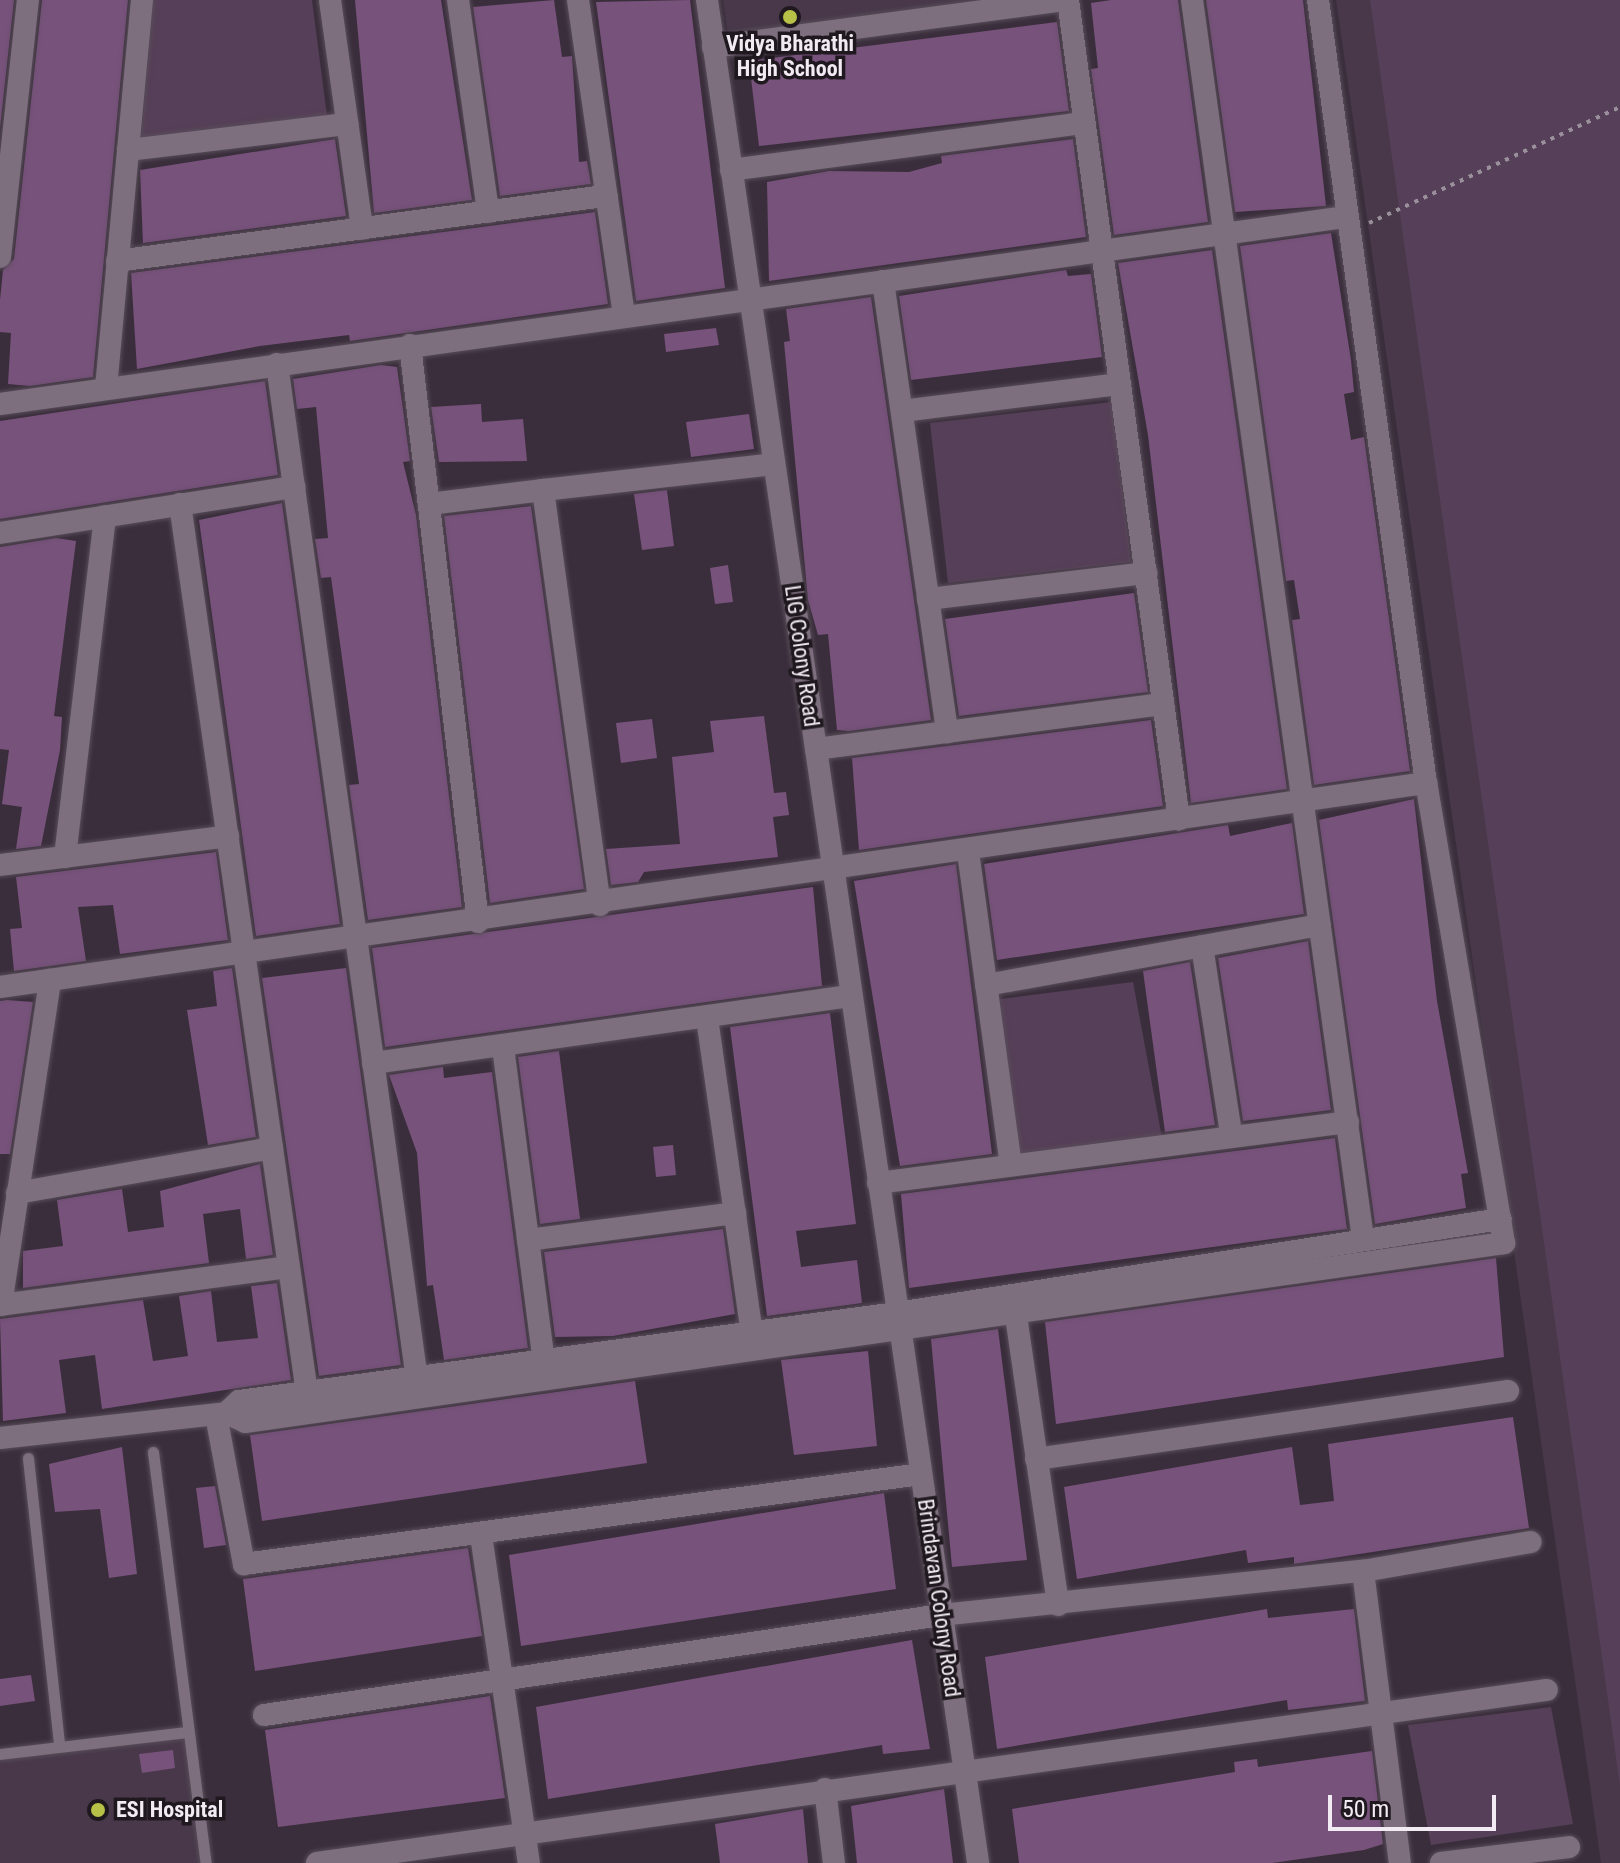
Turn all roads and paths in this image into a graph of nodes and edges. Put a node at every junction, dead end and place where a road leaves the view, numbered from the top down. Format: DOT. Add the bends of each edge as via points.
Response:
graph roads {
  1 [pos="28,0"];
  2 [pos="142,0"];
  3 [pos="330,0"];
  4 [pos="458,0"];
  5 [pos="578,0"];
  6 [pos="707,0"];
  7 [pos="1065,0"];
  8 [pos="1192,0"];
  9 [pos="1318,0"];
  10 [pos="713,47"];
  11 [pos="1620,107"];
  12 [pos="1084,123"];
  13 [pos="347,124"];
  14 [pos="128,150"];
  15 [pos="731,170"];
  16 [pos="607,196"];
  17 [pos="488,212"];
  18 [pos="1355,221"];
  19 [pos="362,229"];
  20 [pos="1225,234"];
  21 [pos="1102,251"];
  22 [pos="0,257"];
  23 [pos="117,261"];
  24 [pos="883,281"];
  25 [pos="750,297"];
  26 [pos="624,315"];
  27 [pos="410,345"];
  28 [pos="277,364"];
  29 [pos="1120,384"];
  30 [pos="106,388"];
  31 [pos="0,404"];
  32 [pos="902,411"];
  33 [pos="774,464"];
  34 [pos="294,487"];
  35 [pos="543,490"];
  36 [pos="180,504"];
  37 [pos="429,504"];
  38 [pos="105,516"];
  39 [pos="0,533"];
  40 [pos="1146,573"];
  41 [pos="928,599"];
  42 [pos="1163,704"];
  43 [pos="947,732"];
  44 [pos="816,749"];
  45 [pos="1426,783"];
  46 [pos="1304,801"];
  47 [pos="1179,820"];
  48 [pos="228,836"];
  49 [pos="968,852"];
  50 [pos="65,857"];
  51 [pos="0,865"];
  52 [pos="833,871"];
  53 [pos="600,905"];
  54 [pos="478,922"];
  55 [pos="1320,925"];
  56 [pos="356,939"];
  57 [pos="1202,946"];
  58 [pos="245,954"];
  59 [pos="50,980"];
  60 [pos="986,985"];
  61 [pos="0,987"];
  62 [pos="851,996"];
  63 [pos="707,1018"];
  64 [pos="503,1047"];
  65 [pos="373,1063"];
  66 [pos="1348,1122"];
  67 [pos="1231,1134"];
  68 [pos="272,1148"];
  69 [pos="1011,1164"];
  70 [pos="878,1183"];
  71 [pos="17,1193"];
  72 [pos="735,1213"];
  73 [pos="1501,1219"];
  74 [pos="1363,1239"];
  75 [pos="528,1240"];
  76 [pos="289,1267"];
  77 [pos="0,1305"];
  78 [pos="1016,1316"];
  79 [pos="899,1323"];
  80 [pos="752,1333"];
  81 [pos="544,1361"];
  82 [pos="417,1379"];
  83 [pos="1508,1391"];
  84 [pos="307,1393"];
  85 [pos="221,1414"];
  86 [pos="0,1438"];
  87 [pos="153,1452"];
  88 [pos="28,1458"];
  89 [pos="1036,1459"];
  90 [pos="921,1474"];
  91 [pos="481,1535"];
  92 [pos="1531,1542"];
  93 [pos="1363,1571"];
  94 [pos="1058,1605"];
  95 [pos="941,1615"];
  96 [pos="502,1680"];
  97 [pos="1547,1690"];
  98 [pos="264,1715"];
  99 [pos="1384,1715"];
  100 [pos="188,1732"];
  101 [pos="59,1745"];
  102 [pos="0,1754"];
  103 [pos="966,1774"];
  104 [pos="825,1789"];
  105 [pos="525,1833"];
  106 [pos="1569,1847"];
  107 [pos="206,1863"];
  108 [pos="317,1863"];
  109 [pos="529,1863"];
  110 [pos="834,1863"];
  111 [pos="978,1863"];
  112 [pos="1400,1863"];
  113 [pos="1441,1863"];
  1 -- 22 [label="street"];
  2 -- 14 [label="street"];
  3 -- 13 [label="street"];
  4 -- 17 [label="street"];
  5 -- 16 [label="street"];
  6 -- 10 [label="street, LIG Colony Road"];
  7 -- 10 [label="street"];
  7 -- 12 [label="street"];
  8 -- 20 [label="street"];
  9 -- 18 [label="street"];
  10 -- 15 [label="street, LIG Colony Road"];
  11 -- 18 [label="path"];
  12 -- 15 [label="street"];
  12 -- 21 [label="street"];
  13 -- 14 [label="street"];
  13 -- 19 [label="street"];
  14 -- 23 [label="street"];
  15 -- 25 [label="street, LIG Colony Road"];
  16 -- 17 [label="street"];
  16 -- 26 [label="street"];
  17 -- 19 [label="street"];
  18 -- 20 [label="street"];
  18 -- 45 [label="street"];
  19 -- 23 [label="street"];
  20 -- 21 [label="street"];
  20 -- 46 [label="street"];
  21 -- 24 [label="street"];
  21 -- 29 [label="street"];
  23 -- 30 [label="street"];
  24 -- 25 [label="street"];
  24 -- 32 [label="street"];
  25 -- 26 [label="street"];
  25 -- 33 [label="street, LIG Colony Road"];
  26 -- 27 [label="street"];
  27 -- 28 [label="street"];
  27 -- 37 [label="street"];
  28 -- 30 [label="street"];
  28 -- 34 [label="street"];
  29 -- 32 [label="street"];
  29 -- 40 [label="street"];
  30 -- 31 [label="street"];
  32 -- 41 [label="street"];
  33 -- 35 [label="street"];
  33 -- 44 [label="street, LIG Colony Road"];
  34 -- 36 [label="street"];
  34 -- 56 [label="street"];
  35 -- 37 [label="street"];
  35 -- 53 [label="street"];
  36 -- 38 [label="street"];
  36 -- 48 [label="street"];
  37 -- 54 [label="street"];
  38 -- 39 [label="street"];
  38 -- 50 [label="street"];
  40 -- 41 [label="street"];
  40 -- 42 [label="street"];
  41 -- 43 [label="street"];
  42 -- 43 [label="street"];
  42 -- 47 [label="street"];
  43 -- 44 [label="street"];
  44 -- 52 [label="street, LIG Colony Road"];
  45 -- 46 [label="street"];
  45 -- 73 [label="street"];
  46 -- 47 [label="street"];
  46 -- 55 [label="street"];
  47 -- 49 [label="street"];
  48 -- 50 [label="street"];
  48 -- 58 [label="street"];
  49 -- 52 [label="street"];
  49 -- 60 [label="street"];
  50 -- 51 [label="street"];
  52 -- 53 [label="street"];
  52 -- 62 [label="street, LIG Colony Road"];
  53 -- 54 [label="street"];
  54 -- 56 [label="street"];
  55 -- 57 [label="street"];
  55 -- 66 [label="street"];
  56 -- 58 [label="street"];
  56 -- 65 [label="street"];
  57 -- 60 [label="street"];
  57 -- 67 [label="street"];
  58 -- 59 [label="street"];
  58 -- 68 [label="street"];
  59 -- 61 [label="street"];
  59 -- 71 [label="street"];
  60 -- 69 [label="street"];
  62 -- 63 [label="street"];
  62 -- 70 [label="street, LIG Colony Road"];
  63 -- 64 [label="street"];
  63 -- 72 [label="street"];
  64 -- 65 [label="street"];
  64 -- 75 [label="street"];
  65 -- 82 [label="street"];
  66 -- 67 [label="street"];
  66 -- 74 [label="street"];
  67 -- 69 [label="street"];
  68 -- 71 [label="street"];
  68 -- 76 [label="street"];
  69 -- 70 [label="street"];
  70 -- 79 [label="street, LIG Colony Road"];
  71 -- 77 [label="street"];
  72 -- 75 [label="street"];
  72 -- 80 [label="street"];
  73 -- 74 [label="street"];
  73 -- 78 [label="street" via="1504,1243"];
  74 -- 79 [label="street"];
  75 -- 81 [label="street"];
  76 -- 77 [label="street"];
  76 -- 84 [label="street"];
  78 -- 79 [label="street"];
  78 -- 89 [label="street"];
  79 -- 80 [label="street"];
  79 -- 85 [label="street" via="245,1422"];
  79 -- 90 [label="street, Brindavan Colony Road"];
  80 -- 81 [label="street"];
  81 -- 82 [label="street"];
  82 -- 84 [label="street"];
  83 -- 89 [label="street"];
  84 -- 85 [label="street" via="239,1401"];
  85 -- 86 [label="street"];
  85 -- 91 [label="street" via="238,1562"];
  87 -- 100 [label="lane"];
  88 -- 101 [label="lane"];
  89 -- 94 [label="street"];
  90 -- 91 [label="street"];
  90 -- 95 [label="street, Brindavan Colony Road"];
  91 -- 96 [label="street"];
  92 -- 93 [label="street"];
  93 -- 94 [label="street"];
  93 -- 99 [label="street"];
  94 -- 95 [label="street"];
  95 -- 96 [label="street"];
  95 -- 103 [label="street, Brindavan Colony Road"];
  96 -- 98 [label="street"];
  96 -- 105 [label="street"];
  97 -- 99 [label="street"];
  99 -- 103 [label="street"];
  99 -- 112 [label="street"];
  100 -- 101 [label="lane"];
  100 -- 107 [label="lane"];
  101 -- 102 [label="lane"];
  103 -- 104 [label="street"];
  103 -- 111 [label="street, Brindavan Colony Road"];
  104 -- 105 [label="street"];
  104 -- 110 [label="street"];
  105 -- 108 [label="street"];
  105 -- 109 [label="street"];
  106 -- 113 [label="street"];
}
